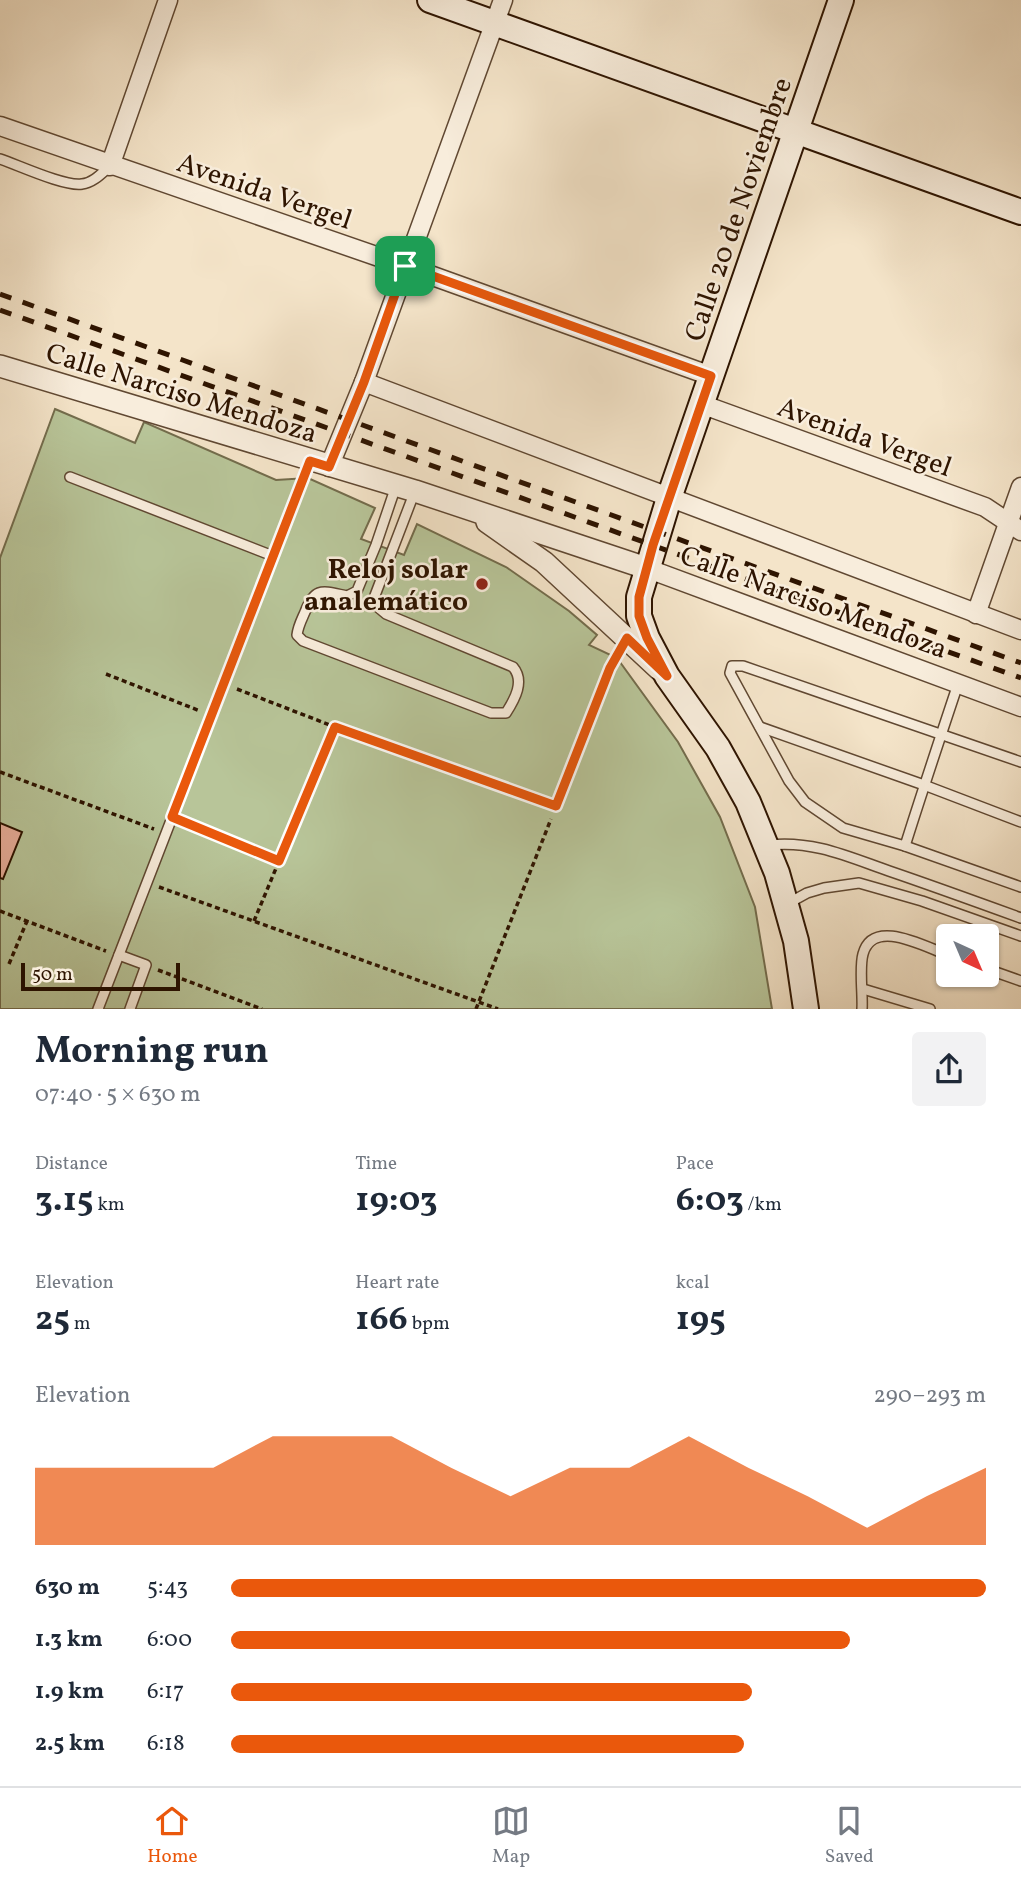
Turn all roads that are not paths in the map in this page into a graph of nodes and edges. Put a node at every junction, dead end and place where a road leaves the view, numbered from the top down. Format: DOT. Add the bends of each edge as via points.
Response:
graph roads {
  1 [pos="168,0"];
  2 [pos="430,0"];
  3 [pos="503,0"];
  4 [pos="841,0"];
  5 [pos="495,23"];
  6 [pos="0,126"];
  7 [pos="796,131"];
  8 [pos="0,159"];
  9 [pos="110,166"];
  10 [pos="1021,212"];
  11 [pos="405,266"];
  12 [pos="0,366"];
  13 [pos="711,376"];
  14 [pos="364,382"];
  15 [pos="701,404"];
  16 [pos="320,464"];
  17 [pos="70,477"];
  18 [pos="1021,487"];
  19 [pos="405,489"];
  20 [pos="669,498"];
  21 [pos="468,509"];
  22 [pos="1015,527"];
  23 [pos="273,556"];
  24 [pos="646,568"];
  25 [pos="976,614"];
  26 [pos="1021,630"];
  27 [pos="627,638"];
  28 [pos="667,676"];
  29 [pos="958,684"];
  30 [pos="1021,707"];
  31 [pos="760,727"];
  32 [pos="942,734"];
  33 [pos="1021,762"];
  34 [pos="924,785"];
  35 [pos="556,806"];
  36 [pos="1021,822"];
  37 [pos="765,845"];
  38 [pos="905,846"];
  39 [pos="1021,887"];
  40 [pos="786,905"];
  41 [pos="1021,918"];
  42 [pos="1021,936"];
  43 [pos="936,951"];
  44 [pos="119,956"];
  45 [pos="999,973"];
  46 [pos="1021,981"];
  47 [pos="863,989"];
  48 [pos="99,1009"];
  49 [pos="130,1009"];
  50 [pos="806,1009"];
  51 [pos="862,1009"];
  52 [pos="930,1009"];
  1 -- 9 [label="street"];
  2 -- 5 [label="main road"];
  3 -- 5 [label="street"];
  4 -- 7 [label="main road, Calle 20 de Noviembre"];
  5 -- 7 [label="main road"];
  5 -- 11 [label="street"];
  6 -- 9 [label="street, Avenida Vergel"];
  7 -- 10 [label="main road"];
  7 -- 13 [label="main road, Calle 20 de Noviembre"];
  8 -- 9 [label="lane" via="82,184"];
  9 -- 11 [label="street, Avenida Vergel"];
  11 -- 13 [label="street, Avenida Vergel"];
  11 -- 14 [label="street"];
  12 -- 16 [label="street, Calle Narciso Mendoza"];
  13 -- 15 [label="main road, Calle 20 de Noviembre"];
  14 -- 16 [label="street"];
  14 -- 20 [label="street"];
  15 -- 20 [label="main road, Calle 20 de Noviembre"];
  15 -- 22 [label="street, Avenida Vergel" via="985,507"];
  16 -- 19 [label="street, Calle Narciso Mendoza"];
  16 -- 23 [label="lane"];
  17 -- 23 [label="lane"];
  18 -- 22 [label="street"];
  19 -- 19 [label="lane" via="374,604 386,614 513,667 519,685 506,713 491,713 297,635 314,594 326,591 347,596 357,591"];
  19 -- 21 [label="street, Calle Narciso Mendoza"];
  20 -- 24 [label="main road, Calle 20 de Noviembre"];
  20 -- 25 [label="street"];
  21 -- 24 [label="street, Calle Narciso Mendoza"];
  21 -- 27 [label="street, Calle Narciso Mendoza" via="544,562"];
  22 -- 25 [label="street"];
  23 -- 44 [label="lane"];
  24 -- 28 [label="main road, Calle 20 de Noviembre" via="639,616"];
  24 -- 29 [label="street, Calle Narciso Mendoza"];
  25 -- 26 [label="street"];
  27 -- 28 [label="street, Calle Narciso Mendoza"];
  27 -- 35 [label="lane" via="610,668"];
  28 -- 37 [label="main road, Calle 20 de Noviembre" via="718,748"];
  29 -- 30 [label="street, Calle Narciso Mendoza"];
  29 -- 32 [label="lane"];
  31 -- 32 [label="lane" via="730,673 732,666"];
  31 -- 34 [label="lane"];
  31 -- 38 [label="lane" via="805,802 843,828"];
  32 -- 33 [label="lane"];
  32 -- 34 [label="lane"];
  34 -- 36 [label="lane"];
  34 -- 38 [label="lane"];
  37 -- 40 [label="main road, Calle 20 de Noviembre"];
  37 -- 41 [label="lane" via="794,842 815,847"];
  38 -- 39 [label="lane"];
  40 -- 42 [label="lane" via="816,890 859,883"];
  40 -- 50 [label="main road, Calle 20 de Noviembre"];
  43 -- 47 [label="lane" via="899,938 882,935 872,939 863,954"];
  44 -- 48 [label="lane"];
  44 -- 49 [label="lane" via="146,965"];
  45 -- 46 [label="lane"];
  47 -- 51 [label="lane"];
  47 -- 52 [label="lane"];
}
